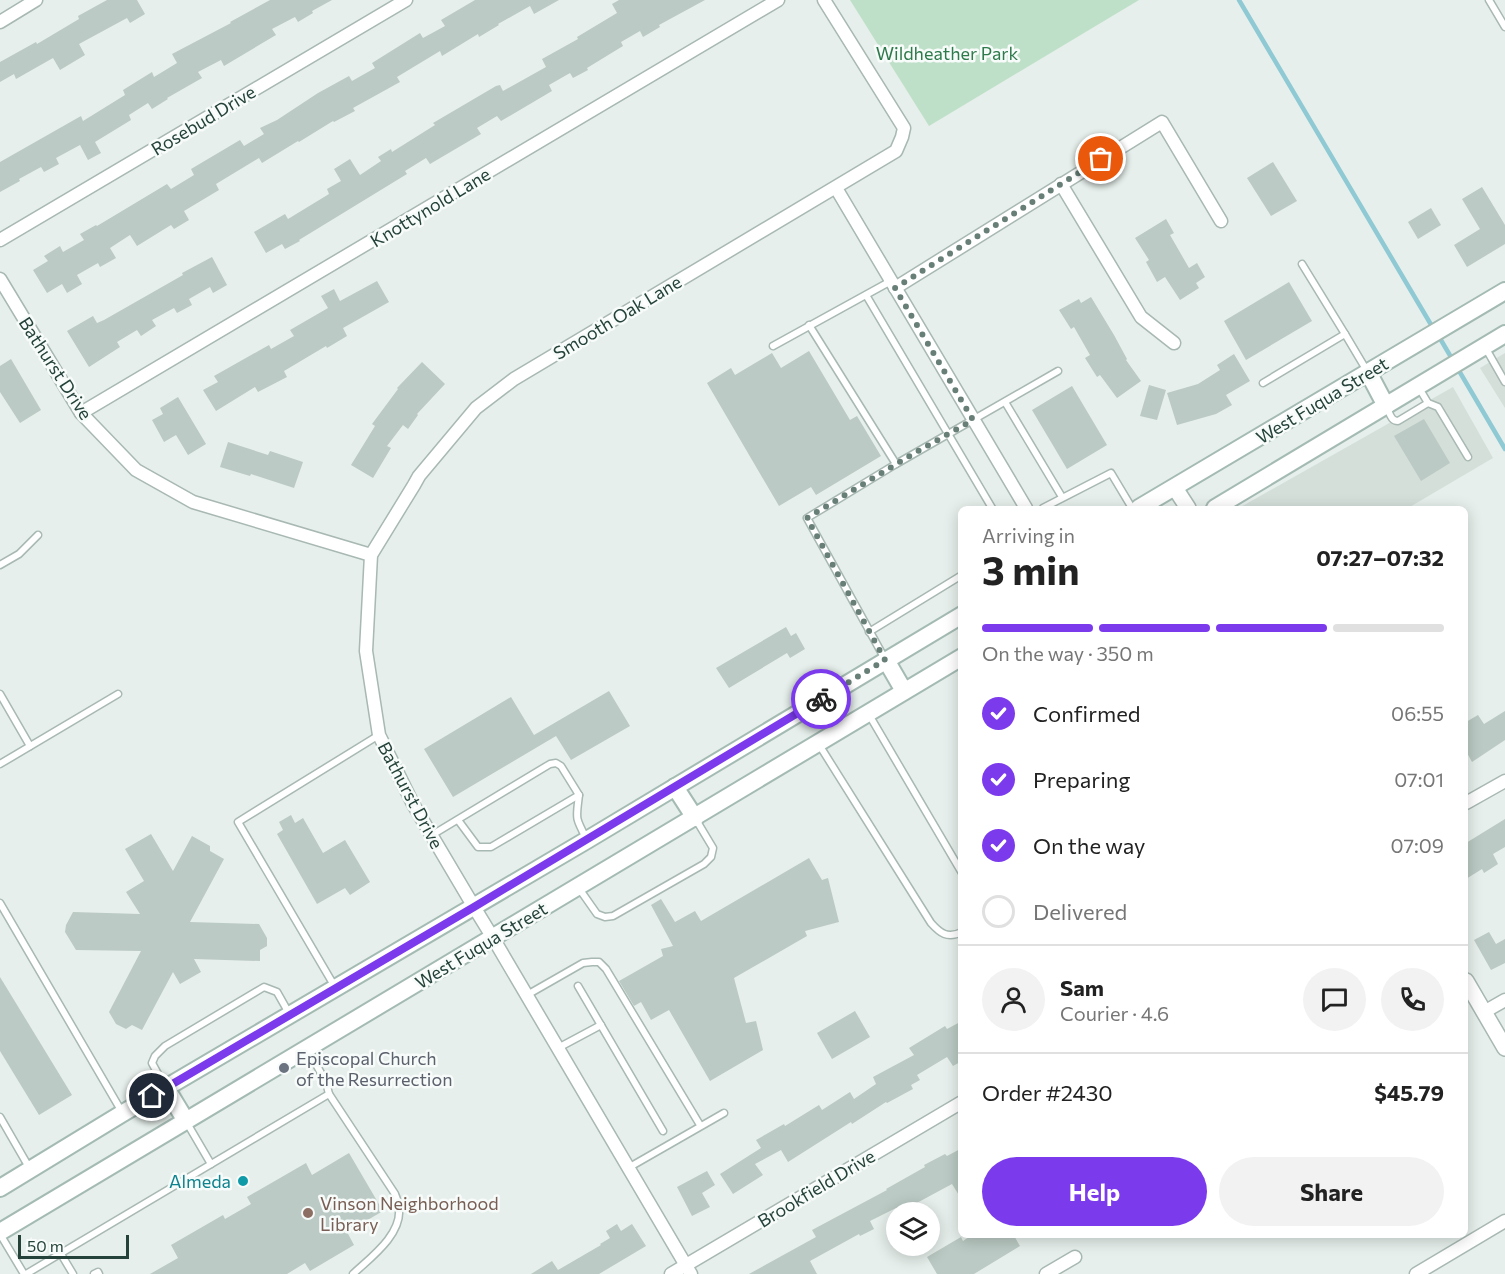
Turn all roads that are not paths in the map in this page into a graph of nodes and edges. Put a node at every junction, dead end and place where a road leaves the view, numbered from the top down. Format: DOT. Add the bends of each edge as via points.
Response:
graph roads {
  1 [pos="36,0"];
  2 [pos="405,0"];
  3 [pos="778,0"];
  4 [pos="824,0"];
  5 [pos="1489,0"];
  6 [pos="0,22"];
  7 [pos="1505,27"];
  8 [pos="1061,184"];
  9 [pos="836,188"];
  10 [pos="1221,221"];
  11 [pos="0,240"];
  12 [pos="1302,264"];
  13 [pos="0,279"];
  14 [pos="893,285"];
  15 [pos="1505,291"];
  16 [pos="866,295"];
  17 [pos="809,325"];
  18 [pos="1345,334"];
  19 [pos="1505,334"];
  20 [pos="1174,343"];
  21 [pos="773,346"];
  22 [pos="1479,350"];
  23 [pos="1058,371"];
  24 [pos="1368,372"];
  25 [pos="1505,382"];
  26 [pos="1263,383"];
  27 [pos="1418,387"];
  28 [pos="1005,402"];
  29 [pos="1428,403"];
  30 [pos="1386,406"];
  31 [pos="81,413"];
  32 [pos="973,420"];
  33 [pos="948,434"];
  34 [pos="1468,457"];
  35 [pos="896,464"];
  36 [pos="1175,488"];
  37 [pos="1062,497"];
  38 [pos="991,506"];
  39 [pos="1025,506"];
  40 [pos="1046,506"];
  41 [pos="1131,506"];
  42 [pos="1143,506"];
  43 [pos="1187,506"];
  44 [pos="1218,506"];
  45 [pos="38,535"];
  46 [pos="371,555"];
  47 [pos="0,565"];
  48 [pos="958,577"];
  49 [pos="958,617"];
  50 [pos="869,632"];
  51 [pos="958,659"];
  52 [pos="885,660"];
  53 [pos="904,691"];
  54 [pos="0,694"];
  55 [pos="118,694"];
  56 [pos="868,713"];
  57 [pos="379,735"];
  58 [pos="818,743"];
  59 [pos="30,746"];
  60 [pos="0,764"];
  61 [pos="1505,781"];
  62 [pos="675,787"];
  63 [pos="579,795"];
  64 [pos="1468,802"];
  65 [pos="695,818"];
  66 [pos="458,820"];
  67 [pos="432,836"];
  68 [pos="587,840"];
  69 [pos="958,866"];
  70 [pos="578,887"];
  71 [pos="0,903"];
  72 [pos="474,907"];
  73 [pos="958,934"];
  74 [pos="493,938"];
  75 [pos="1468,984"];
  76 [pos="578,986"];
  77 [pos="335,989"];
  78 [pos="527,995"];
  79 [pos="1505,1000"];
  80 [pos="1484,1012"];
  81 [pos="291,1015"];
  82 [pos="600,1025"];
  83 [pos="307,1048"];
  84 [pos="558,1048"];
  85 [pos="1505,1048"];
  86 [pos="166,1088"];
  87 [pos="329,1094"];
  88 [pos="958,1104"];
  89 [pos="123,1113"];
  90 [pos="724,1113"];
  91 [pos="0,1118"];
  92 [pos="186,1121"];
  93 [pos="700,1125"];
  94 [pos="663,1131"];
  95 [pos="211,1164"];
  96 [pos="628,1168"];
  97 [pos="31,1170"];
  98 [pos="0,1188"];
  99 [pos="1505,1221"];
  100 [pos="0,1233"];
  101 [pos="61,1254"];
  102 [pos="1075,1257"];
  103 [pos="688,1270"];
  104 [pos="25,1274"];
  105 [pos="73,1274"];
  106 [pos="353,1274"];
  107 [pos="671,1274"];
  108 [pos="1046,1274"];
  109 [pos="1416,1274"];
  1 -- 6 [label="street"];
  2 -- 11 [label="street, Rosebud Drive"];
  3 -- 31 [label="street, Knottynold Lane"];
  4 -- 9 [label="street, Smooth Oak Lane" via="904,128 896,151"];
  5 -- 7 [label="lane"];
  8 -- 10 [label="street" via="1162,122"];
  8 -- 14 [label="street"];
  8 -- 20 [label="street" via="1141,317"];
  9 -- 14 [label="street"];
  9 -- 46 [label="street, Smooth Oak Lane" via="514,379 476,408 419,476"];
  12 -- 18 [label="lane"];
  13 -- 31 [label="street, Bathurst Drive"];
  14 -- 16 [label="lane"];
  14 -- 32 [label="street"];
  15 -- 24 [label="main road, West Fuqua Street"];
  16 -- 17 [label="lane"];
  16 -- 33 [label="lane"];
  17 -- 21 [label="lane"];
  17 -- 35 [label="lane"];
  18 -- 24 [label="lane"];
  18 -- 26 [label="lane"];
  19 -- 22 [label="main road"];
  22 -- 25 [label="lane"];
  22 -- 27 [label="main road"];
  23 -- 28 [label="lane"];
  24 -- 30 [label="main road"];
  24 -- 36 [label="main road, West Fuqua Street"];
  27 -- 29 [label="lane"];
  27 -- 30 [label="main road"];
  28 -- 32 [label="lane"];
  28 -- 37 [label="lane"];
  29 -- 30 [label="lane" via="1398,421 1392,419"];
  29 -- 34 [label="lane" via="1438,407"];
  30 -- 44 [label="main road"];
  31 -- 46 [label="street, Bathurst Drive" via="136,470 193,502"];
  32 -- 33 [label="lane"];
  32 -- 39 [label="street"];
  33 -- 35 [label="lane"];
  33 -- 38 [label="lane"];
  35 -- 50 [label="lane" via="807,518"];
  36 -- 42 [label="main road, West Fuqua Street"];
  36 -- 43 [label="street"];
  37 -- 40 [label="lane"];
  37 -- 41 [label="lane" via="1111,473"];
  45 -- 47 [label="lane" via="19,554"];
  46 -- 57 [label="street, Bathurst Drive" via="366,651"];
  48 -- 50 [label="lane"];
  49 -- 52 [label="main road, West Fuqua Street"];
  50 -- 52 [label="lane"];
  51 -- 53 [label="main road, West Fuqua Street"];
  52 -- 53 [label="main road"];
  52 -- 62 [label="main road, West Fuqua Street"];
  53 -- 56 [label="main road, West Fuqua Street"];
  54 -- 59 [label="lane"];
  55 -- 59 [label="lane"];
  56 -- 58 [label="main road, West Fuqua Street"];
  56 -- 69 [label="lane"];
  57 -- 67 [label="street, Bathurst Drive"];
  57 -- 77 [label="lane" via="238,822"];
  58 -- 65 [label="main road, West Fuqua Street"];
  58 -- 73 [label="lane" via="931,923 941,933"];
  59 -- 60 [label="lane"];
  61 -- 64 [label="street"];
  62 -- 65 [label="main road"];
  62 -- 68 [label="main road, West Fuqua Street"];
  63 -- 66 [label="lane" via="490,848 478,847"];
  63 -- 66 [label="lane" via="561,766 550,764"];
  63 -- 68 [label="lane" via="577,820"];
  65 -- 70 [label="main road, West Fuqua Street"];
  65 -- 70 [label="lane" via="713,848 704,864 613,916 597,914"];
  66 -- 67 [label="lane"];
  67 -- 72 [label="street, Bathurst Drive"];
  68 -- 72 [label="main road, West Fuqua Street"];
  70 -- 74 [label="main road, West Fuqua Street"];
  71 -- 89 [label="lane"];
  72 -- 74 [label="street, Bathurst Drive"];
  72 -- 77 [label="main road, West Fuqua Street"];
  74 -- 78 [label="street, Bathurst Drive"];
  74 -- 83 [label="main road, West Fuqua Street"];
  75 -- 80 [label="street"];
  76 -- 82 [label="lane"];
  77 -- 81 [label="main road, West Fuqua Street"];
  78 -- 84 [label="street, Bathurst Drive"];
  78 -- 93 [label="lane" via="583,963 599,962"];
  79 -- 80 [label="street"];
  80 -- 85 [label="street"];
  81 -- 86 [label="main road, West Fuqua Street"];
  81 -- 86 [label="lane" via="277,992 264,987 165,1046 155,1056 153,1067"];
  82 -- 84 [label="lane"];
  82 -- 94 [label="lane"];
  83 -- 87 [label="lane"];
  83 -- 92 [label="main road, West Fuqua Street"];
  84 -- 96 [label="street, Bathurst Drive"];
  86 -- 89 [label="main road, West Fuqua Street"];
  86 -- 92 [label="main road"];
  87 -- 95 [label="lane"];
  87 -- 106 [label="lane" via="396,1194 400,1210 390,1240"];
  88 -- 103 [label="street, Brookfield Drive"];
  89 -- 97 [label="main road, West Fuqua Street"];
  90 -- 93 [label="lane"];
  91 -- 97 [label="lane"];
  92 -- 95 [label="lane"];
  92 -- 100 [label="main road, West Fuqua Street"];
  93 -- 96 [label="lane"];
  95 -- 101 [label="lane"];
  96 -- 103 [label="street, Bathurst Drive"];
  97 -- 98 [label="main road, West Fuqua Street"];
  99 -- 109 [label="street"];
  100 -- 104 [label="lane"];
  101 -- 104 [label="lane"];
  101 -- 105 [label="lane"];
  102 -- 108 [label="street"];
  103 -- 107 [label="street, Brookfield Drive"];
}
